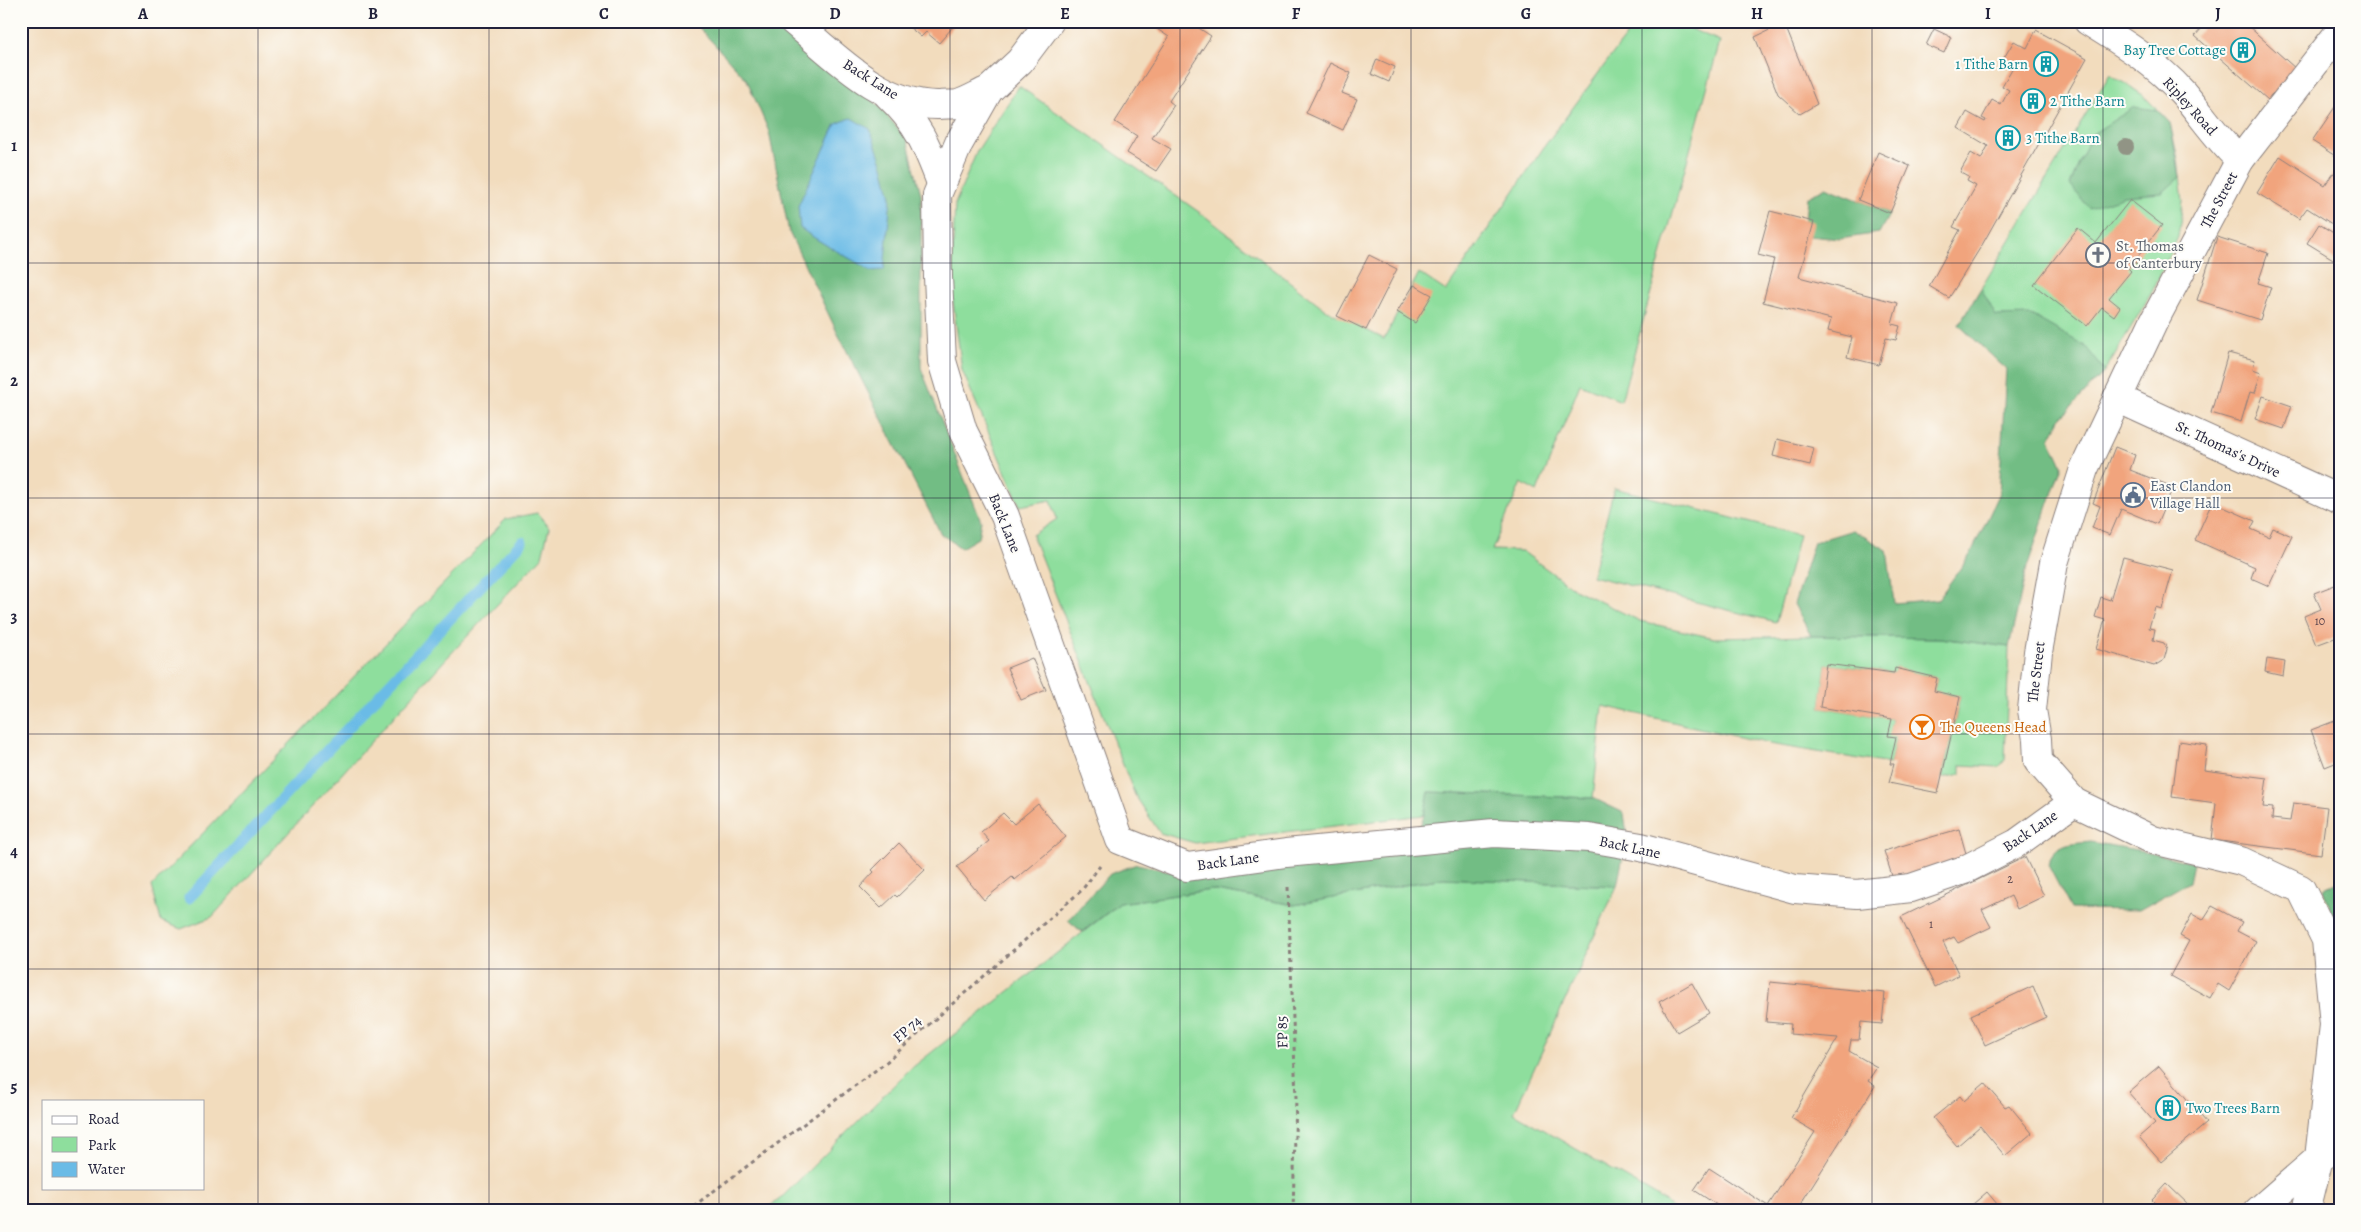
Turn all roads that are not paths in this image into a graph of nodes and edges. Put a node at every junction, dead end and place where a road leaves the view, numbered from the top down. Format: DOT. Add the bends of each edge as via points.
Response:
graph roads {
  1 [pos="793,21"];
  2 [pos="1050,21"];
  3 [pos="2088,21"];
  4 [pos="2340,31"];
  5 [pos="989,90"];
  6 [pos="883,91"];
  7 [pos="2240,160"];
  8 [pos="941,184"];
  9 [pos="2117,398"];
  10 [pos="2340,500"];
  11 [pos="2074,802"];
  12 [pos="2329,1152"];
  13 [pos="2258,1211"];
  14 [pos="2306,1211"];
  1 -- 6 [label="street, Back Lane" via="848,67"];
  2 -- 5 [label="street, Back Lane" via="1020,61"];
  3 -- 7 [label="street, Ripley Road" via="2134,48 2182,92 2228,150"];
  4 -- 7 [label="street, The Street"];
  5 -- 6 [label="street, Back Lane" via="956,104 923,105"];
  5 -- 8 [label="street, Back Lane"];
  6 -- 8 [label="street" via="907,112 924,140"];
  7 -- 9 [label="street, The Street" via="2153,322"];
  8 -- 11 [label="street, Back Lane" via="937,195 942,361 963,430 1005,516 1120,840 1187,867 1286,853 1494,833 1589,838 1641,847 1795,889 1857,894 1911,888 1964,870 2018,843"];
  9 -- 10 [label="street, St. Thomas's Drive"];
  9 -- 11 [label="street, The Street" via="2084,469 2054,563 2038,652 2032,710 2038,761"];
  11 -- 12 [label="street, The Street" via="2153,840 2241,861 2301,889 2326,940 2334,1025"];
  12 -- 13 [label="street"];
  12 -- 14 [label="street, The Street"];
}
